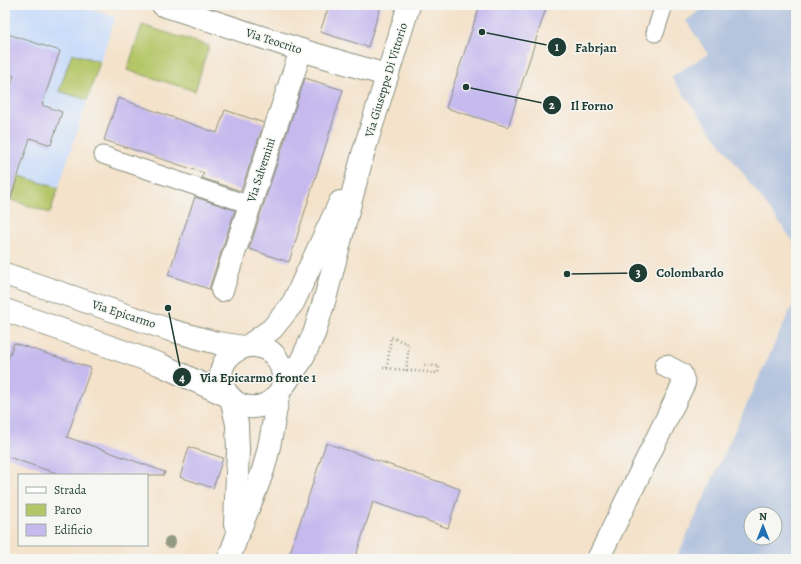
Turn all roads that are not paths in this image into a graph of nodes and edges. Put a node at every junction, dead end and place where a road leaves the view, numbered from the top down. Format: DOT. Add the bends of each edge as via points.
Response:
graph roads {
  1 [pos="163,5"];
  2 [pos="409,5"];
  3 [pos="664,5"];
  4 [pos="655,33"];
  5 [pos="300,50"];
  6 [pos="386,75"];
  7 [pos="363,154"];
  8 [pos="103,155"];
  9 [pos="250,205"];
  10 [pos="5,274"];
  11 [pos="222,290"];
  12 [pos="5,310"];
  13 [pos="246,347"];
  14 [pos="666,366"];
  15 [pos="280,390"];
  16 [pos="229,397"];
  17 [pos="232,550"];
  18 [pos="598,559"];
  1 -- 5 [label="main road, Via Teocrito"];
  2 -- 6 [label="main road, Via Giuseppe Di Vittorio"];
  3 -- 4 [label="lane"];
  5 -- 6 [label="main road, Via Teocrito"];
  5 -- 9 [label="main road, Via Salvemini"];
  6 -- 7 [label="main road, Via Giuseppe Di Vittorio"];
  7 -- 13 [label="main road" via="293,303 272,329"];
  7 -- 15 [label="main road" via="314,334 300,361"];
  8 -- 9 [label="lane"];
  9 -- 11 [label="main road, Via Salvemini"];
  10 -- 13 [label="main road, Via Epicarmo" via="170,330 217,344"];
  12 -- 16 [label="main road" via="159,364"];
  13 -- 15 [label="main road" via="259,346 276,357 282,366"];
  13 -- 16 [label="main road" via="230,355 225,364 222,384"];
  14 -- 18 [label="main road" via="681,374 684,383"];
  15 -- 16 [label="main road" via="270,402 251,408"];
  15 -- 17 [label="main road" via="262,472"];
  16 -- 17 [label="main road" via="237,424 238,450"];
}
